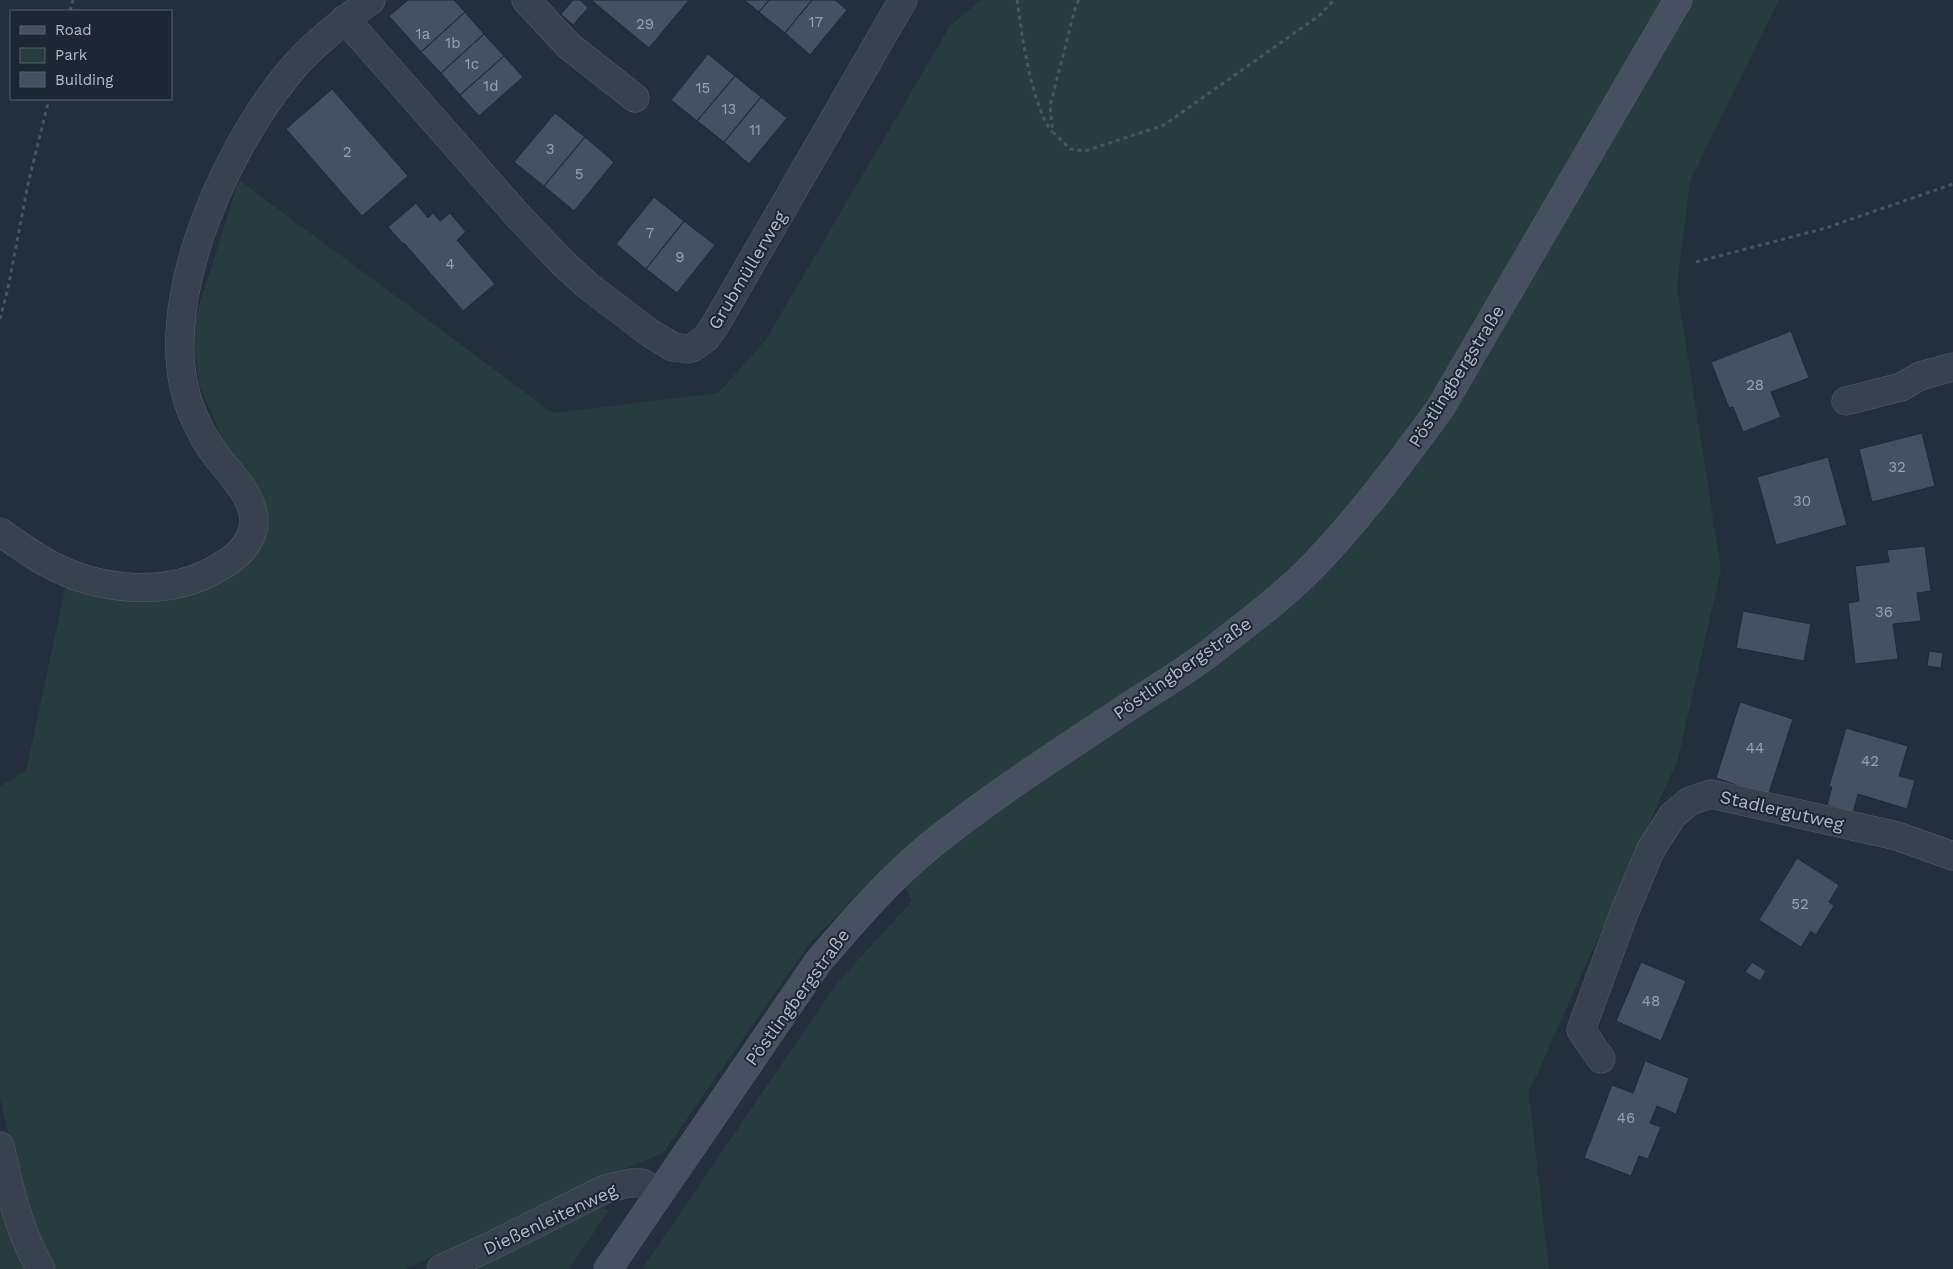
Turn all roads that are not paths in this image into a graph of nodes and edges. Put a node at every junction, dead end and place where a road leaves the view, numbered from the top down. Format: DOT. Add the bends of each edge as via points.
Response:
graph roads {
  1 [pos="371,0"];
  2 [pos="526,0"];
  3 [pos="903,0"];
  4 [pos="1678,0"];
  5 [pos="346,19"];
  6 [pos="636,98"];
  7 [pos="1953,367"];
  8 [pos="1846,401"];
  9 [pos="0,532"];
  10 [pos="1953,856"];
  11 [pos="1601,1059"];
  12 [pos="0,1146"];
  13 [pos="659,1194"];
  14 [pos="41,1269"];
  15 [pos="441,1269"];
  16 [pos="608,1269"];
  1 -- 5 [label="street"];
  2 -- 6 [label="street" via="569,46"];
  3 -- 5 [label="street, Grubmüllerweg" via="714,327 700,343 688,349 673,347 650,333 562,262"];
  4 -- 13 [label="main road, Pöstlingbergstraße" via="1441,407 1356,520 1312,566 1215,649 989,802 890,881 818,962"];
  5 -- 9 [label="street" via="300,60 256,120 223,181 201,232 185,291 180,344 186,395 194,419 251,506 253,527 245,547 230,562 190,581 166,586 125,587 67,573"];
  7 -- 8 [label="street" via="1920,376 1901,387"];
  10 -- 11 [label="street, Stadlergutweg" via="1897,836 1711,794 1690,801 1673,815 1651,849 1581,1030"];
  12 -- 14 [label="street" via="24,1231"];
  13 -- 15 [label="street, Dießenleitenweg" via="642,1183 605,1189"];
  13 -- 16 [label="main road, Pöstlingbergstraße"];
}
